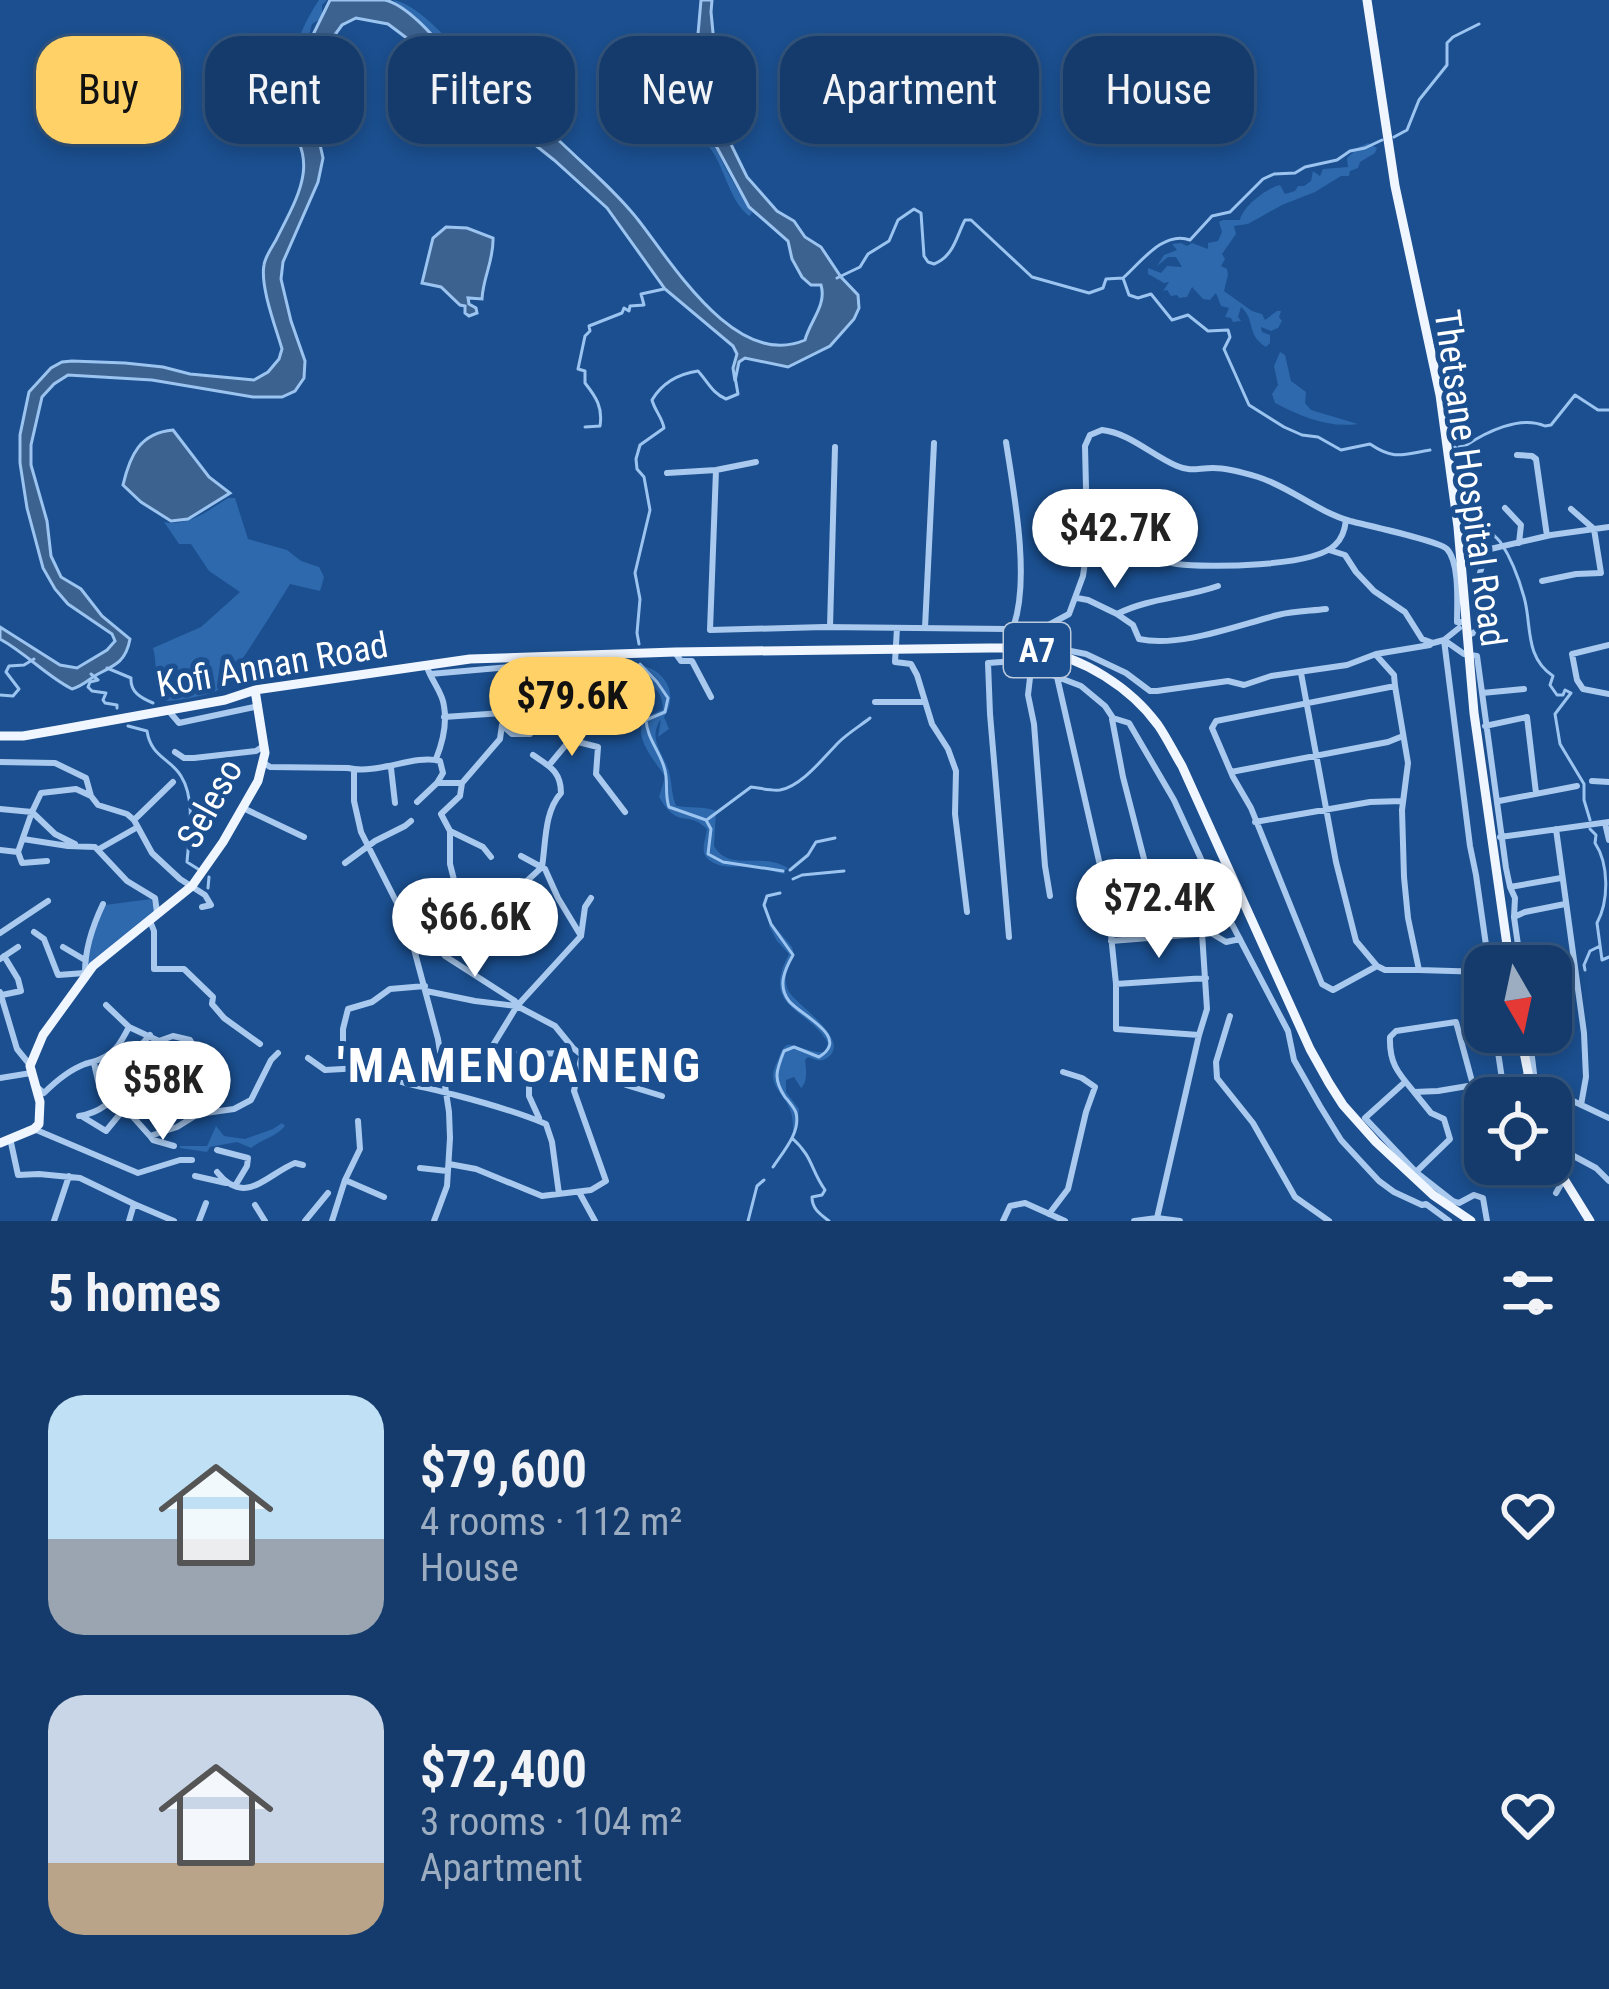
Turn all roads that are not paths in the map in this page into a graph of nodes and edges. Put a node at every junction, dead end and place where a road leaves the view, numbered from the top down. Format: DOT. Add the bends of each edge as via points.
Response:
graph roads {
  1 [pos="1367,0"];
  2 [pos="1006,442"];
  3 [pos="934,443"];
  4 [pos="835,447"];
  5 [pos="1517,455"];
  6 [pos="756,462"];
  7 [pos="716,470"];
  8 [pos="667,473"];
  9 [pos="1085,494"];
  10 [pos="1505,508"];
  11 [pos="1571,508"];
  12 [pos="1346,520"];
  13 [pos="1609,527"];
  14 [pos="1594,529"];
  15 [pos="1547,536"];
  16 [pos="1519,543"];
  17 [pos="1329,550"];
  18 [pos="1084,559"];
  19 [pos="1175,564"];
  20 [pos="1542,581"];
  21 [pos="1218,586"];
  22 [pos="1077,598"];
  23 [pos="1326,609"];
  24 [pos="1117,614"];
  25 [pos="830,627"];
  26 [pos="1462,627"];
  27 [pos="897,628"];
  28 [pos="925,628"];
  29 [pos="1444,640"];
  30 [pos="1433,643"];
  31 [pos="1609,645"];
  32 [pos="1040,647"];
  33 [pos="1015,648"];
  34 [pos="894,649"];
  35 [pos="675,652"];
  36 [pos="1465,653"];
  37 [pos="1376,654"];
  38 [pos="584,658"];
  39 [pos="1016,661"];
  40 [pos="606,663"];
  41 [pos="549,664"];
  42 [pos="510,667"];
  43 [pos="428,669"];
  44 [pos="1031,669"];
  45 [pos="1301,673"];
  46 [pos="1056,674"];
  47 [pos="508,678"];
  48 [pos="1395,686"];
  49 [pos="920,688"];
  50 [pos="1524,689"];
  51 [pos="255,690"];
  52 [pos="624,693"];
  53 [pos="1482,693"];
  54 [pos="1609,694"];
  55 [pos="711,698"];
  56 [pos="911,701"];
  57 [pos="875,702"];
  58 [pos="925,702"];
  59 [pos="1306,703"];
  60 [pos="259,706"];
  61 [pos="168,710"];
  62 [pos="550,713"];
  63 [pos="499,714"];
  64 [pos="444,717"];
  65 [pos="586,718"];
  66 [pos="1113,718"];
  67 [pos="502,725"];
  68 [pos="1485,726"];
  69 [pos="530,734"];
  70 [pos="0,736"];
  71 [pos="1403,736"];
  72 [pos="579,742"];
  73 [pos="265,745"];
  74 [pos="175,752"];
  75 [pos="533,755"];
  76 [pos="1317,755"];
  77 [pos="436,759"];
  78 [pos="0,762"];
  79 [pos="264,763"];
  80 [pos="550,764"];
  81 [pos="391,768"];
  82 [pos="354,771"];
  83 [pos="1231,772"];
  84 [pos="1592,781"];
  85 [pos="173,782"];
  86 [pos="1609,782"];
  87 [pos="437,783"];
  88 [pos="462,783"];
  89 [pos="1577,786"];
  90 [pos="1536,793"];
  91 [pos="91,796"];
  92 [pos="1499,800"];
  93 [pos="1402,801"];
  94 [pos="417,802"];
  95 [pos="395,803"];
  96 [pos="0,808"];
  97 [pos="243,808"];
  98 [pos="1327,809"];
  99 [pos="32,812"];
  100 [pos="625,812"];
  101 [pos="411,820"];
  102 [pos="1256,822"];
  103 [pos="1607,823"];
  104 [pos="135,824"];
  105 [pos="1556,829"];
  106 [pos="450,831"];
  107 [pos="304,837"];
  108 [pos="1497,837"];
  109 [pos="23,839"];
  110 [pos="1609,840"];
  111 [pos="78,845"];
  112 [pos="368,846"];
  113 [pos="99,849"];
  114 [pos="0,850"];
  115 [pos="18,852"];
  116 [pos="521,856"];
  117 [pos="491,857"];
  118 [pos="47,861"];
  119 [pos="346,863"];
  120 [pos="542,867"];
  121 [pos="1561,878"];
  122 [pos="192,886"];
  123 [pos="1214,886"];
  124 [pos="1510,887"];
  125 [pos="1152,890"];
  126 [pos="1050,896"];
  127 [pos="1107,896"];
  128 [pos="591,898"];
  129 [pos="48,901"];
  130 [pos="499,901"];
  131 [pos="103,904"];
  132 [pos="1565,904"];
  133 [pos="202,907"];
  134 [pos="462,909"];
  135 [pos="967,912"];
  136 [pos="1514,917"];
  137 [pos="154,918"];
  138 [pos="464,919"];
  139 [pos="34,932"];
  140 [pos="0,933"];
  141 [pos="1202,933"];
  142 [pos="581,936"];
  143 [pos="1009,937"];
  144 [pos="1240,939"];
  145 [pos="1111,941"];
  146 [pos="1484,945"];
  147 [pos="1508,945"];
  148 [pos="1518,945"];
  149 [pos="18,947"];
  150 [pos="62,947"];
  151 [pos="417,952"];
  152 [pos="2,957"];
  153 [pos="85,960"];
  154 [pos="1377,966"];
  155 [pos="1464,969"];
  156 [pos="1419,970"];
  157 [pos="85,974"];
  158 [pos="1206,978"];
  159 [pos="1116,984"];
  160 [pos="425,988"];
  161 [pos="1,993"];
  162 [pos="106,1005"];
  163 [pos="518,1006"];
  164 [pos="1230,1016"];
  165 [pos="129,1028"];
  166 [pos="149,1035"];
  167 [pos="1199,1035"];
  168 [pos="260,1044"];
  169 [pos="573,1048"];
  170 [pos="197,1052"];
  171 [pos="278,1053"];
  172 [pos="1523,1053"];
  173 [pos="582,1054"];
  174 [pos="308,1058"];
  175 [pos="94,1063"];
  176 [pos="364,1068"];
  177 [pos="1063,1072"];
  178 [pos="32,1075"];
  179 [pos="1526,1076"];
  180 [pos="1471,1077"];
  181 [pos="1518,1077"];
  182 [pos="0,1078"];
  183 [pos="1405,1082"];
  184 [pos="100,1084"];
  185 [pos="1464,1087"];
  186 [pos="529,1088"];
  187 [pos="1414,1092"];
  188 [pos="447,1093"];
  189 [pos="662,1096"];
  190 [pos="116,1098"];
  191 [pos="1572,1102"];
  192 [pos="1581,1105"];
  193 [pos="124,1108"];
  194 [pos="1609,1118"];
  195 [pos="358,1121"];
  196 [pos="540,1121"];
  197 [pos="34,1129"];
  198 [pos="150,1136"];
  199 [pos="5,1141"];
  200 [pos="174,1146"];
  201 [pos="217,1150"];
  202 [pos="1572,1155"];
  203 [pos="192,1160"];
  204 [pos="303,1165"];
  205 [pos="421,1168"];
  206 [pos="448,1168"];
  207 [pos="217,1172"];
  208 [pos="1416,1172"];
  209 [pos="69,1176"];
  210 [pos="195,1176"];
  211 [pos="345,1180"];
  212 [pos="1609,1181"];
  213 [pos="226,1183"];
  214 [pos="1559,1185"];
  215 [pos="1569,1185"];
  216 [pos="235,1186"];
  217 [pos="579,1192"];
  218 [pos="328,1193"];
  219 [pos="1556,1193"];
  220 [pos="559,1194"];
  221 [pos="384,1197"];
  222 [pos="206,1203"];
  223 [pos="134,1204"];
  224 [pos="254,1205"];
  225 [pos="1049,1214"];
  226 [pos="1157,1218"];
  227 [pos="54,1221"];
  228 [pos="129,1221"];
  229 [pos="174,1221"];
  230 [pos="199,1221"];
  231 [pos="265,1221"];
  232 [pos="305,1221"];
  233 [pos="332,1221"];
  234 [pos="434,1221"];
  235 [pos="595,1221"];
  236 [pos="1003,1221"];
  237 [pos="1066,1221"];
  238 [pos="1134,1221"];
  239 [pos="1180,1221"];
  240 [pos="1330,1221"];
  241 [pos="1449,1221"];
  242 [pos="1471,1221"];
  243 [pos="1487,1221"];
  244 [pos="1590,1221"];
  1 -- 26 [label="main road, Thetsane Hospital Road" via="1395,186 1431,343 1458,527"];
  2 -- 28 [label="street" via="1020,587 1014,625"];
  3 -- 28 [label="street"];
  4 -- 25 [label="street"];
  5 -- 15 [label="street" via="1536,459"];
  6 -- 7 [label="street"];
  7 -- 8 [label="street"];
  7 -- 25 [label="street" via="710,630"];
  9 -- 12 [label="street" via="1086,442 1107,430 1183,468 1282,485"];
  9 -- 18 [label="street"];
  9 -- 19 [label="street" via="1189,523"];
  10 -- 16 [label="street" via="1521,525"];
  11 -- 14 [label="street"];
  12 -- 17 [label="street"];
  12 -- 26 [label="street" via="1448,550"];
  13 -- 14 [label="street"];
  14 -- 15 [label="street"];
  14 -- 20 [label="street" via="1601,573"];
  15 -- 16 [label="street"];
  16 -- 26 [label="street" via="1486,550 1484,624"];
  17 -- 19 [label="street" via="1267,564"];
  17 -- 30 [label="street" via="1346,555"];
  18 -- 19 [label="street" via="1112,550"];
  18 -- 22 [label="street"];
  21 -- 24 [label="street"];
  22 -- 24 [label="street"];
  22 -- 32 [label="street" via="1070,614 1042,628"];
  23 -- 24 [label="street" via="1158,642 1138,639"];
  25 -- 27 [label="street"];
  26 -- 29 [label="street"];
  26 -- 36 [label="main road, Thetsane Hospital Road"];
  27 -- 28 [label="street"];
  27 -- 34 [label="street"];
  29 -- 30 [label="street"];
  29 -- 36 [label="street"];
  29 -- 146 [label="street"];
  30 -- 37 [label="street"];
  31 -- 54 [label="street" via="1573,654 1583,689"];
  32 -- 33 [label="main road, Kofi Annan Road / A7"];
  32 -- 45 [label="street" via="1093,657 1150,691"];
  32 -- 242 [label="main road, Kofi Annan Road / A7" via="1108,679 1157,724 1329,1083 1376,1142"];
  33 -- 34 [label="main road, Kofi Annan Road / A7"];
  33 -- 39 [label="street"];
  34 -- 35 [label="main road, Kofi Annan Road / A7"];
  34 -- 49 [label="street" via="895,662 911,664"];
  35 -- 38 [label="main road, Kofi Annan Road / A7"];
  35 -- 55 [label="street" via="698,668"];
  36 -- 53 [label="street" via="1477,656"];
  36 -- 108 [label="main road, Thetsane Hospital Road"];
  37 -- 45 [label="street"];
  37 -- 48 [label="street"];
  38 -- 40 [label="street"];
  38 -- 41 [label="street"];
  38 -- 43 [label="main road, Kofi Annan Road / A7" via="470,659"];
  39 -- 44 [label="street"];
  39 -- 143 [label="street" via="988,663"];
  41 -- 42 [label="street"];
  41 -- 62 [label="street"];
  42 -- 43 [label="street"];
  42 -- 47 [label="street"];
  43 -- 51 [label="main road, Kofi Annan Road / A7"];
  43 -- 64 [label="street"];
  44 -- 46 [label="street"];
  44 -- 126 [label="street"];
  45 -- 59 [label="street"];
  46 -- 66 [label="street" via="1095,696"];
  46 -- 127 [label="street"];
  48 -- 59 [label="street"];
  48 -- 71 [label="street"];
  49 -- 56 [label="street"];
  49 -- 58 [label="street"];
  50 -- 53 [label="street"];
  51 -- 60 [label="main road, Seleso"];
  51 -- 61 [label="main road, Kofi Annan Road / A7"];
  52 -- 65 [label="street" via="614,715"];
  53 -- 68 [label="street"];
  56 -- 57 [label="street"];
  56 -- 58 [label="street"];
  58 -- 135 [label="street" via="956,771"];
  59 -- 76 [label="street"];
  59 -- 83 [label="street" via="1216,721"];
  60 -- 61 [label="street" via="179,723"];
  60 -- 73 [label="main road, Seleso"];
  61 -- 70 [label="main road, Kofi Annan Road / A7"];
  62 -- 63 [label="street"];
  62 -- 65 [label="street"];
  63 -- 64 [label="street"];
  63 -- 67 [label="street"];
  64 -- 77 [label="street"];
  65 -- 72 [label="street"];
  66 -- 123 [label="street" via="1129,723 1148,752"];
  66 -- 125 [label="street"];
  67 -- 69 [label="street"];
  67 -- 88 [label="street" via="500,739"];
  68 -- 90 [label="street" via="1527,718"];
  68 -- 92 [label="street"];
  71 -- 76 [label="street"];
  71 -- 93 [label="street"];
  72 -- 80 [label="street" via="566,742"];
  72 -- 100 [label="street" via="598,747 596,774"];
  73 -- 74 [label="street" via="194,758"];
  73 -- 79 [label="main road, Seleso"];
  75 -- 80 [label="street"];
  76 -- 83 [label="street"];
  76 -- 98 [label="street"];
  77 -- 81 [label="street"];
  77 -- 87 [label="street" via="443,773"];
  78 -- 91 [label="street" via="55,763 86,778"];
  79 -- 82 [label="street"];
  79 -- 97 [label="main road, Seleso"];
  80 -- 120 [label="street" via="561,793 548,814"];
  81 -- 82 [label="street"];
  81 -- 95 [label="street"];
  82 -- 112 [label="street"];
  83 -- 102 [label="street"];
  84 -- 86 [label="street"];
  85 -- 104 [label="street"];
  87 -- 88 [label="street"];
  87 -- 94 [label="street"];
  88 -- 106 [label="street" via="441,814"];
  89 -- 90 [label="street"];
  90 -- 92 [label="street"];
  91 -- 99 [label="street" via="51,790"];
  91 -- 104 [label="street"];
  92 -- 108 [label="street"];
  93 -- 98 [label="street"];
  93 -- 156 [label="street"];
  96 -- 99 [label="street"];
  97 -- 107 [label="street"];
  97 -- 122 [label="main road, Seleso"];
  98 -- 102 [label="street"];
  98 -- 154 [label="street" via="1356,941"];
  99 -- 109 [label="street"];
  99 -- 111 [label="street"];
  101 -- 112 [label="street"];
  102 -- 154 [label="street" via="1322,984 1333,990"];
  103 -- 105 [label="street"];
  103 -- 110 [label="street"];
  104 -- 113 [label="street"];
  104 -- 122 [label="street" via="152,853"];
  105 -- 108 [label="street"];
  105 -- 121 [label="street"];
  106 -- 117 [label="street"];
  106 -- 134 [label="street"];
  108 -- 124 [label="street"];
  108 -- 147 [label="main road, Thetsane Hospital Road"];
  109 -- 111 [label="street"];
  109 -- 115 [label="street"];
  111 -- 113 [label="street"];
  112 -- 119 [label="street"];
  112 -- 151 [label="street"];
  113 -- 137 [label="street" via="155,898"];
  114 -- 115 [label="street"];
  115 -- 118 [label="street" via="22,863"];
  116 -- 120 [label="street"];
  120 -- 130 [label="street"];
  120 -- 142 [label="street"];
  121 -- 124 [label="street"];
  121 -- 132 [label="street"];
  122 -- 133 [label="street" via="210,902"];
  122 -- 137 [label="main road, Seleso"];
  123 -- 125 [label="street"];
  123 -- 144 [label="street"];
  124 -- 136 [label="street"];
  125 -- 127 [label="street"];
  127 -- 145 [label="street"];
  128 -- 142 [label="street"];
  129 -- 140 [label="street"];
  130 -- 134 [label="street"];
  130 -- 138 [label="street"];
  131 -- 153 [label="street"];
  132 -- 136 [label="street"];
  132 -- 192 [label="street" via="1584,1033"];
  134 -- 138 [label="street"];
  134 -- 151 [label="street" via="426,929"];
  136 -- 148 [label="street"];
  137 -- 157 [label="main road, Seleso"];
  137 -- 168 [label="street" via="154,969 184,969 224,1018"];
  138 -- 163 [label="street" via="442,952"];
  139 -- 157 [label="street" via="58,974"];
  141 -- 144 [label="street"];
  141 -- 145 [label="street"];
  141 -- 158 [label="street"];
  142 -- 163 [label="street"];
  144 -- 241 [label="street" via="1340,1140 1394,1192"];
  145 -- 159 [label="street"];
  149 -- 152 [label="street"];
  150 -- 153 [label="street"];
  151 -- 160 [label="street"];
  152 -- 161 [label="street" via="21,992"];
  153 -- 157 [label="street"];
  154 -- 156 [label="street"];
  155 -- 156 [label="street"];
  157 -- 178 [label="main road, Seleso" via="38,1043"];
  158 -- 159 [label="street"];
  158 -- 167 [label="street"];
  159 -- 167 [label="street" via="1116,1029"];
  160 -- 163 [label="street"];
  160 -- 176 [label="street" via="390,989 345,1012 342,1043"];
  160 -- 188 [label="street"];
  161 -- 178 [label="street"];
  162 -- 165 [label="street"];
  163 -- 169 [label="street" via="555,1026"];
  163 -- 169 [label="street" via="487,1054"];
  164 -- 240 [label="street" via="1217,1078 1295,1197"];
  165 -- 166 [label="street"];
  165 -- 175 [label="street" via="118,1048"];
  166 -- 170 [label="street" via="190,1040"];
  166 -- 190 [label="street" via="127,1061 140,1072"];
  167 -- 226 [label="street"];
  169 -- 173 [label="street"];
  171 -- 198 [label="street" via="251,1100"];
  172 -- 179 [label="main road"];
  173 -- 189 [label="street" via="626,1085"];
  173 -- 217 [label="street" via="574,1091 606,1181"];
  174 -- 176 [label="street" via="325,1070"];
  175 -- 178 [label="street" via="64,1074 44,1093"];
  175 -- 184 [label="street"];
  176 -- 188 [label="street"];
  177 -- 225 [label="street" via="1096,1087 1068,1189"];
  178 -- 182 [label="street"];
  178 -- 197 [label="main road" via="40,1102"];
  179 -- 181 [label="street"];
  180 -- 183 [label="street" via="1456,1022 1392,1033 1389,1054"];
  183 -- 187 [label="street"];
  183 -- 208 [label="street" via="1365,1118"];
  185 -- 187 [label="street"];
  186 -- 196 [label="street"];
  187 -- 208 [label="street" via="1444,1119 1450,1139"];
  188 -- 196 [label="street"];
  188 -- 206 [label="street"];
  190 -- 193 [label="street"];
  190 -- 193 [label="street" via="79,1116 106,1131"];
  191 -- 192 [label="street"];
  192 -- 194 [label="street"];
  193 -- 198 [label="street"];
  195 -- 211 [label="street" via="360,1150"];
  196 -- 220 [label="street" via="552,1142"];
  197 -- 199 [label="main road"];
  197 -- 203 [label="street" via="138,1173"];
  198 -- 200 [label="street"];
  199 -- 209 [label="street" via="18,1175"];
  201 -- 216 [label="street" via="248,1158"];
  202 -- 212 [label="street"];
  204 -- 216 [label="street"];
  205 -- 206 [label="street"];
  206 -- 220 [label="street" via="476,1168 542,1196"];
  206 -- 234 [label="street"];
  207 -- 213 [label="street"];
  208 -- 243 [label="street" via="1453,1201 1483,1198"];
  209 -- 223 [label="street"];
  209 -- 227 [label="street"];
  210 -- 213 [label="street"];
  211 -- 221 [label="street"];
  211 -- 233 [label="street"];
  213 -- 216 [label="street"];
  214 -- 219 [label="street"];
  215 -- 244 [label="main road"];
  217 -- 220 [label="street"];
  217 -- 235 [label="street"];
  218 -- 232 [label="street"];
  222 -- 230 [label="street"];
  223 -- 228 [label="street"];
  223 -- 229 [label="street"];
  224 -- 231 [label="street"];
  225 -- 236 [label="street" via="1017,1203"];
  225 -- 237 [label="street"];
  226 -- 238 [label="street"];
  226 -- 239 [label="street"];
}
